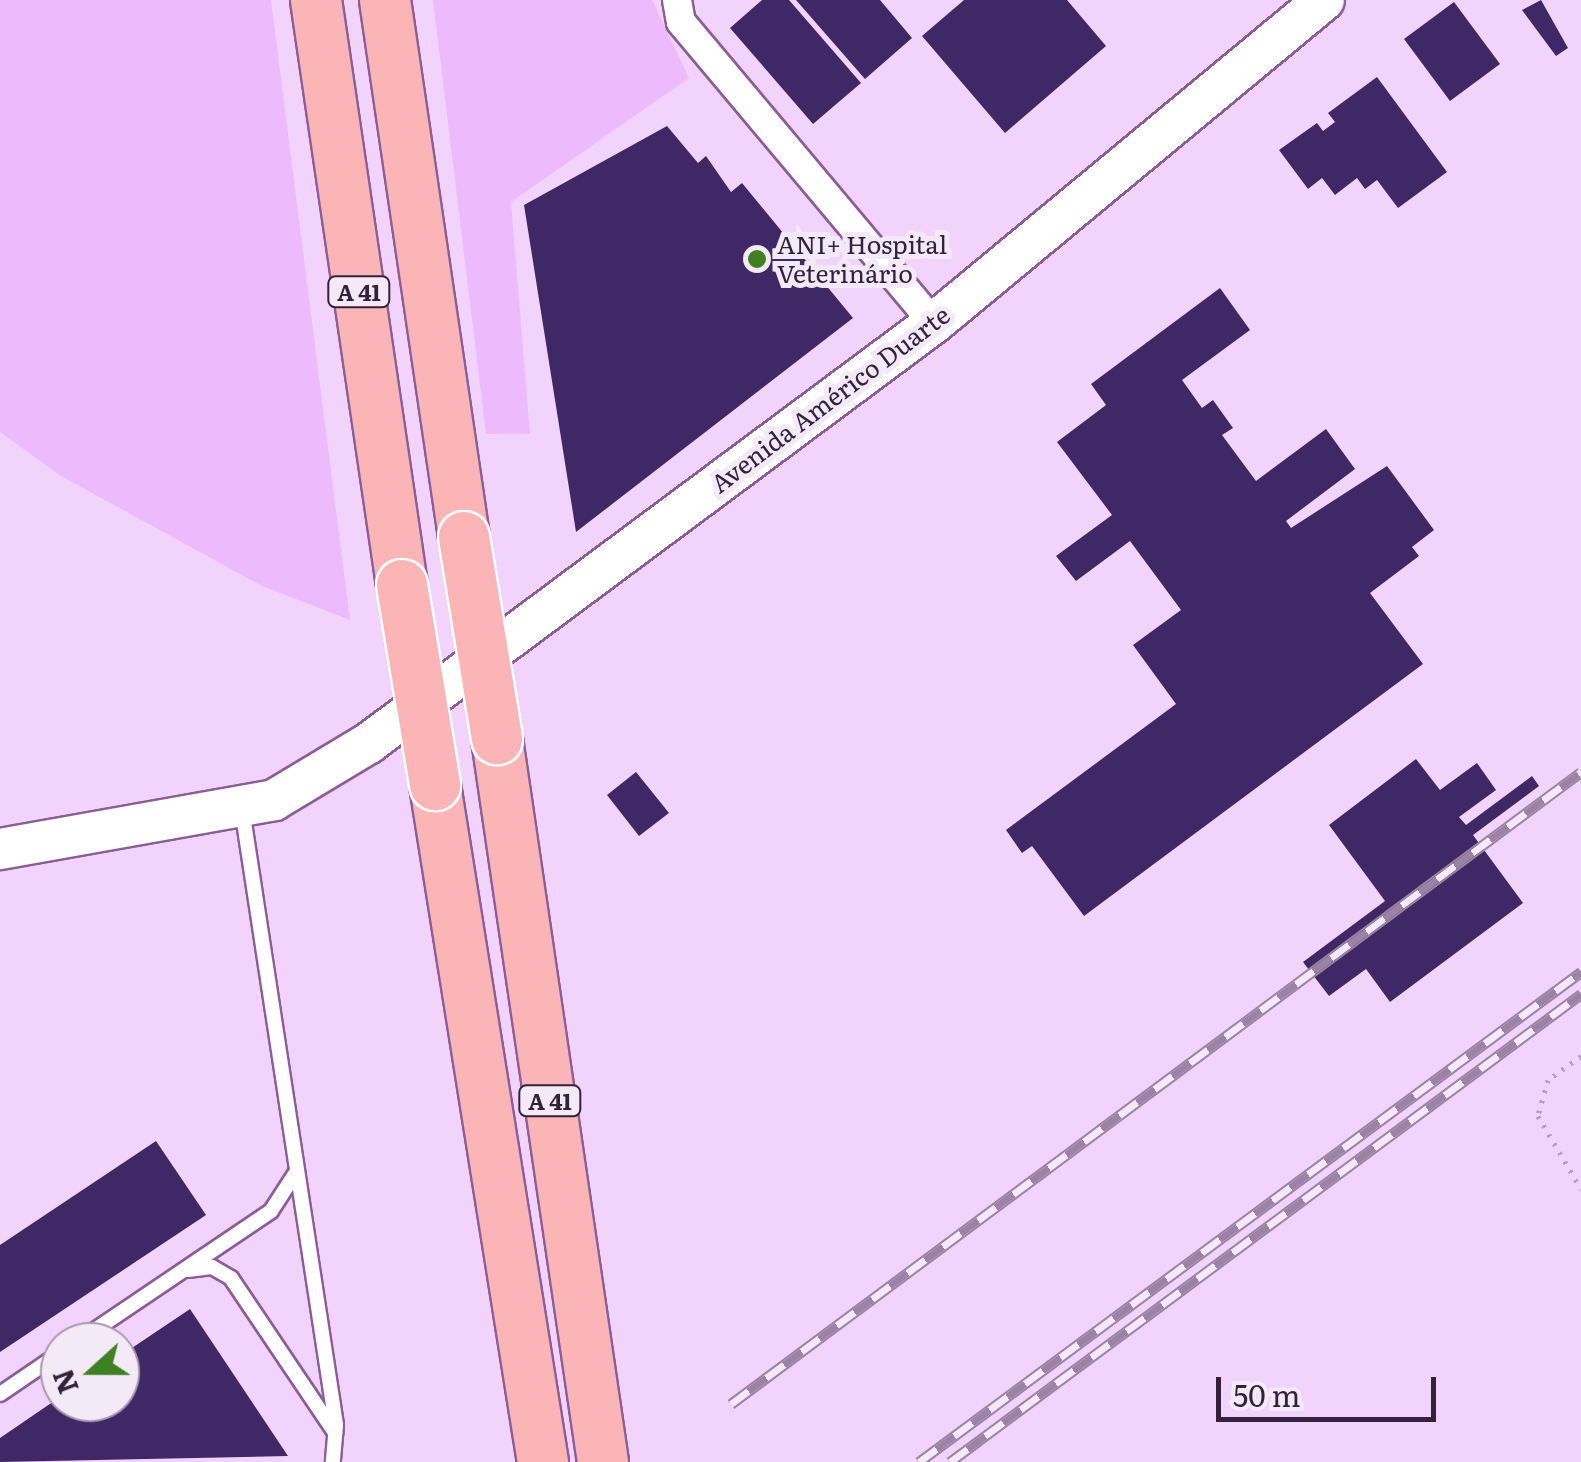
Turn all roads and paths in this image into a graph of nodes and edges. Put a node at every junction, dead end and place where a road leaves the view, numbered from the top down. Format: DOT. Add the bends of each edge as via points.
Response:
graph roads {
  1 [pos="316,0"];
  2 [pos="385,0"];
  3 [pos="677,0"];
  4 [pos="1324,0"];
  5 [pos="934,323"];
  6 [pos="242,808"];
  7 [pos="0,848"];
  8 [pos="1581,1056"];
  9 [pos="296,1168"];
  10 [pos="1581,1188"];
  11 [pos="179,1274"];
  12 [pos="107,1322"];
  13 [pos="40,1367"];
  14 [pos="0,1394"];
  15 [pos="338,1443"];
  16 [pos="333,1462"];
  17 [pos="544,1462"];
  18 [pos="603,1462"];
  1 -- 17 [label="highway, A 41, bridge" via="402,585"];
  2 -- 18 [label="highway, A 41, bridge"];
  3 -- 5 [label="street" via="680,22"];
  4 -- 5 [label="street, Avenida Américo Duarte"];
  5 -- 6 [label="street, Avenida Américo Duarte" via="353,752 274,800"];
  6 -- 7 [label="street, Avenida Américo Duarte"];
  6 -- 9 [label="lane"];
  8 -- 10 [label="path" via="1548,1080 1538,1116"];
  9 -- 11 [label="lane" via="283,1200"];
  9 -- 15 [label="lane"];
  11 -- 12 [label="lane"];
  11 -- 15 [label="lane" via="212,1267 231,1278"];
  13 -- 14 [label="lane"];
  15 -- 16 [label="lane"];
}
